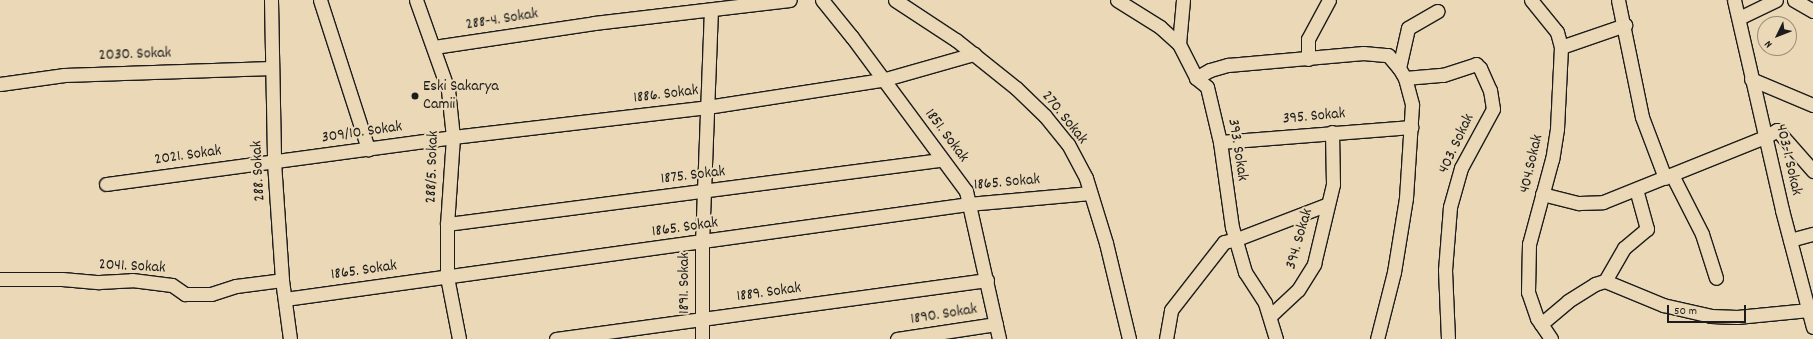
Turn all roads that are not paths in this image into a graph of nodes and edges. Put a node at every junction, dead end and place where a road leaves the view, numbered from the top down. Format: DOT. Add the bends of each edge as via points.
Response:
graph roads {
  1 [pos="271,0"];
  2 [pos="320,0"];
  3 [pos="416,0"];
  4 [pos="790,0"];
  5 [pos="822,0"];
  6 [pos="896,0"];
  7 [pos="1117,0"];
  8 [pos="1183,0"];
  9 [pos="1329,0"];
  10 [pos="1531,0"];
  11 [pos="1618,0"];
  12 [pos="1734,0"];
  13 [pos="1776,0"];
  14 [pos="1794,0"];
  15 [pos="1812,9"];
  16 [pos="711,10"];
  17 [pos="1437,11"];
  18 [pos="1739,18"];
  19 [pos="1625,25"];
  20 [pos="1179,44"];
  21 [pos="434,47"];
  22 [pos="1561,47"];
  23 [pos="974,54"];
  24 [pos="1308,59"];
  25 [pos="272,68"];
  26 [pos="1402,73"];
  27 [pos="1196,78"];
  28 [pos="1751,78"];
  29 [pos="882,80"];
  30 [pos="0,84"];
  31 [pos="1813,105"];
  32 [pos="707,107"];
  33 [pos="1411,127"];
  34 [pos="1332,132"];
  35 [pos="453,137"];
  36 [pos="1765,137"];
  37 [pos="1220,142"];
  38 [pos="368,149"];
  39 [pos="942,160"];
  40 [pos="274,162"];
  41 [pos="1813,171"];
  42 [pos="1668,176"];
  43 [pos="106,184"];
  44 [pos="1636,189"];
  45 [pos="703,191"];
  46 [pos="1090,193"];
  47 [pos="1542,194"];
  48 [pos="969,204"];
  49 [pos="1328,204"];
  50 [pos="447,224"];
  51 [pos="1813,234"];
  52 [pos="1237,239"];
  53 [pos="1790,240"];
  54 [pos="702,243"];
  55 [pos="447,277"];
  56 [pos="1716,278"];
  57 [pos="0,279"];
  58 [pos="282,280"];
  59 [pos="987,280"];
  60 [pos="1605,281"];
  61 [pos="285,300"];
  62 [pos="1809,310"];
  63 [pos="1270,316"];
  64 [pos="702,320"];
  65 [pos="996,324"];
  66 [pos="1541,324"];
  67 [pos="1813,327"];
  68 [pos="290,339"];
  69 [pos="459,339"];
  70 [pos="556,339"];
  71 [pos="702,339"];
  72 [pos="897,339"];
  73 [pos="999,339"];
  74 [pos="1129,339"];
  75 [pos="1166,339"];
  76 [pos="1276,339"];
  77 [pos="1377,339"];
  78 [pos="1448,339"];
  79 [pos="1551,339"];
  1 -- 25 [label="street, 288. Sokak"];
  2 -- 38 [label="street"];
  3 -- 21 [label="street, 288/5. Sokak"];
  4 -- 16 [label="street, 288-4. Sokak"];
  5 -- 29 [label="street, 1851. Sokak" via="852,36"];
  6 -- 23 [label="street, 270. Sokak"];
  7 -- 20 [label="street, 393. Sokak" via="1160,27"];
  8 -- 20 [label="street"];
  9 -- 24 [label="street" via="1308,39"];
  10 -- 22 [label="street, 404.Sokak" via="1557,32"];
  11 -- 19 [label="street"];
  12 -- 18 [label="street, 403-1. Sokak"];
  13 -- 18 [label="street"];
  14 -- 15 [label="street"];
  16 -- 21 [label="street, 288-4. Sokak" via="594,23"];
  16 -- 32 [label="street, 1891. Sokak"];
  17 -- 26 [label="street" via="1408,28"];
  18 -- 28 [label="street, 403-1. Sokak"];
  19 -- 22 [label="street"];
  19 -- 42 [label="street" via="1642,117"];
  20 -- 27 [label="street, 393. Sokak"];
  21 -- 35 [label="street, 288/5. Sokak" via="448,90"];
  22 -- 47 [label="street, 404.Sokak" via="1557,128"];
  23 -- 29 [label="street, 1886. Sokak"];
  23 -- 46 [label="street, 270. Sokak" via="1045,116 1068,144 1086,178"];
  24 -- 26 [label="street" via="1363,53 1388,55"];
  24 -- 27 [label="street" via="1228,64"];
  25 -- 30 [label="street, 2030. Sokak" via="64,75"];
  25 -- 40 [label="street, 288. Sokak"];
  26 -- 33 [label="street" via="1412,106"];
  26 -- 78 [label="street, 403. Sokak" via="1443,75 1476,64 1490,90 1492,109 1461,168 1450,207 1445,270"];
  27 -- 37 [label="street, 393. Sokak" via="1207,87"];
  28 -- 31 [label="street"];
  28 -- 36 [label="street, 403-1. Sokak"];
  29 -- 32 [label="street, 1886. Sokak"];
  29 -- 39 [label="street, 1851. Sokak"];
  32 -- 35 [label="street, 1886. Sokak"];
  32 -- 45 [label="street, 1891. Sokak"];
  33 -- 34 [label="street, 395. Sokak"];
  33 -- 77 [label="street" via="1406,198 1394,272"];
  34 -- 37 [label="street, 395. Sokak"];
  34 -- 49 [label="street, 394. Sokak" via="1333,184"];
  35 -- 38 [label="street, 309/10. Sokak"];
  35 -- 50 [label="street, 288/5. Sokak"];
  36 -- 41 [label="street" via="1777,130"];
  36 -- 42 [label="street"];
  36 -- 53 [label="street, 403-1. Sokak"];
  37 -- 52 [label="street, 393. Sokak" via="1232,227"];
  38 -- 40 [label="street, 309/10. Sokak"];
  39 -- 45 [label="street, 1875. Sokak"];
  39 -- 48 [label="street, 1851. Sokak" via="966,191"];
  40 -- 43 [label="street, 2021. Sokak"];
  40 -- 58 [label="street, 288. Sokak"];
  42 -- 44 [label="street"];
  42 -- 56 [label="street" via="1702,234"];
  44 -- 47 [label="street" via="1603,202 1590,204"];
  44 -- 60 [label="street" via="1647,229 1624,248"];
  45 -- 50 [label="street, 1875. Sokak"];
  45 -- 54 [label="street, 1891. Sokak"];
  46 -- 48 [label="street, 1865. Sokak"];
  46 -- 74 [label="street, 270. Sokak" via="1106,243"];
  47 -- 66 [label="street, 404.Sokak" via="1529,244 1528,292"];
  48 -- 54 [label="street, 1865. Sokak"];
  48 -- 59 [label="street, 1851. Sokak"];
  49 -- 52 [label="street, 394. Sokak"];
  49 -- 63 [label="street, 394. Sokak" via="1318,252 1307,279"];
  50 -- 55 [label="street, 288/5. Sokak"];
  51 -- 53 [label="street"];
  52 -- 63 [label="street, 393. Sokak" via="1245,272 1265,303"];
  52 -- 75 [label="street, 394. Sokak" via="1224,242 1171,310"];
  53 -- 62 [label="street, 403-1. Sokak"];
  54 -- 55 [label="street, 1865. Sokak"];
  54 -- 64 [label="street, 1891. Sokak"];
  55 -- 61 [label="street, 1865. Sokak"];
  55 -- 69 [label="street, 288/5. Sokak"];
  57 -- 58 [label="street, 2041. Sokak" via="99,282 132,280 172,285 185,294 211,294 236,286"];
  58 -- 61 [label="street, 288. Sokak"];
  59 -- 64 [label="street, 1889. Sokak"];
  59 -- 65 [label="street, 1851. Sokak"];
  60 -- 62 [label="street" via="1663,305 1711,316 1737,317"];
  60 -- 66 [label="street" via="1595,284 1568,301"];
  61 -- 68 [label="street, 288. Sokak"];
  62 -- 67 [label="street, 403-1. Sokak"];
  63 -- 76 [label="street, 393. Sokak"];
  64 -- 70 [label="street, 1889. Sokak"];
  64 -- 71 [label="street, 1891. Sokak"];
  65 -- 72 [label="street, 1890. Sokak"];
  65 -- 73 [label="street, 1851. Sokak"];
  66 -- 79 [label="street, 404.Sokak"];
}
